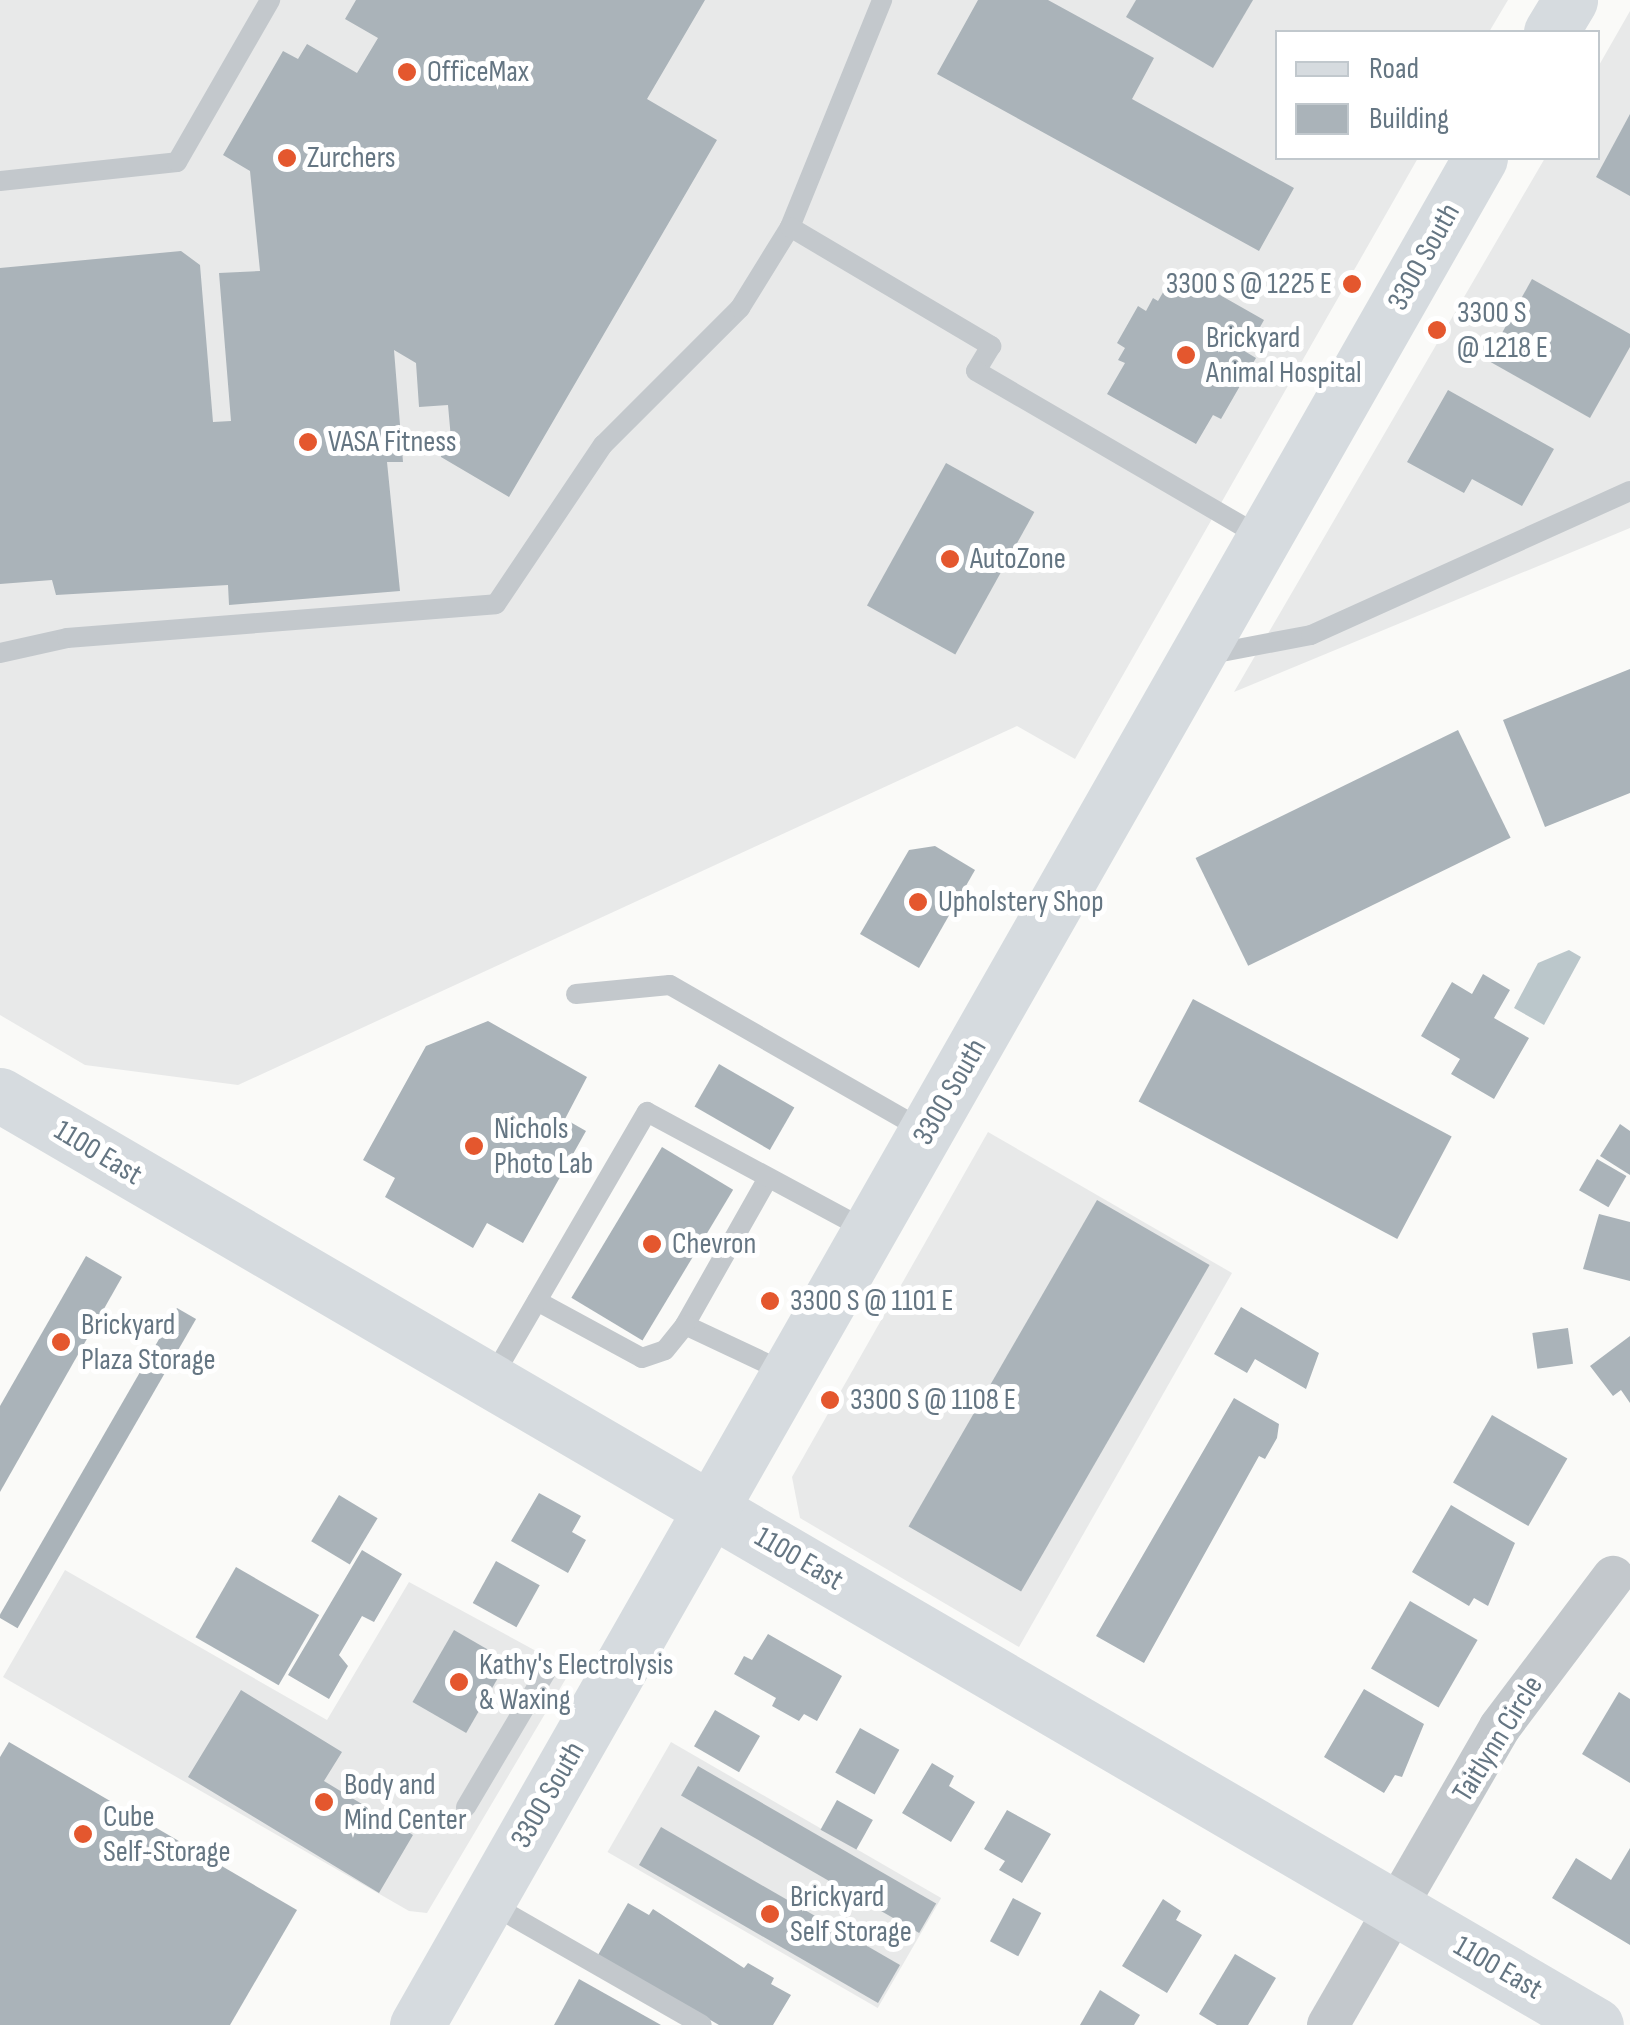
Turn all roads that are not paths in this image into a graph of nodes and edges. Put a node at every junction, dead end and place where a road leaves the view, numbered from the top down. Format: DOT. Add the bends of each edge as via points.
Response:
graph roads {
  1 [pos="270,0"];
  2 [pos="882,0"];
  3 [pos="1570,0"];
  4 [pos="1552,30"];
  5 [pos="1479,160"];
  6 [pos="0,181"];
  7 [pos="790,227"];
  8 [pos="1630,491"];
  9 [pos="1264,539"];
  10 [pos="0,653"];
  11 [pos="1194,658"];
  12 [pos="576,994"];
  13 [pos="0,1096"];
  14 [pos="927,1132"];
  15 [pos="768,1178"];
  16 [pos="870,1232"];
  17 [pos="537,1301"];
  18 [pos="685,1325"];
  19 [pos="789,1374"];
  20 [pos="489,1384"];
  21 [pos="711,1509"];
  22 [pos="1614,1577"];
  23 [pos="547,1670"];
  24 [pos="466,1807"];
  25 [pos="487,1902"];
  26 [pos="1396,1910"];
  27 [pos="417,2025"];
  28 [pos="702,2025"];
  29 [pos="1328,2025"];
  30 [pos="1596,2025"];
  1 -- 6 [label="lane" via="177,162"];
  2 -- 7 [label="lane"];
  3 -- 4 [label="main road"];
  5 -- 9 [label="main road, 3300 South"];
  7 -- 9 [label="lane" via="991,346 976,371"];
  7 -- 10 [label="lane" via="740,308 603,445 496,604 67,638"];
  8 -- 11 [label="lane" via="1311,635"];
  9 -- 11 [label="main road, 3300 South"];
  11 -- 14 [label="main road, 3300 South"];
  12 -- 14 [label="lane" via="670,985"];
  13 -- 20 [label="main road, 1100 East"];
  14 -- 16 [label="main road, 3300 South"];
  15 -- 16 [label="lane"];
  15 -- 17 [label="lane" via="647,1112"];
  15 -- 18 [label="lane"];
  16 -- 19 [label="main road, 3300 South"];
  17 -- 18 [label="lane" via="642,1358 665,1350"];
  17 -- 20 [label="lane"];
  18 -- 19 [label="lane"];
  19 -- 21 [label="main road, 3300 South"];
  20 -- 21 [label="main road, 1100 East"];
  21 -- 25 [label="main road, 3300 South"];
  21 -- 26 [label="main road, 1100 East"];
  22 -- 26 [label="street, Taitlynn Circle" via="1500,1727"];
  23 -- 24 [label="lane"];
  25 -- 27 [label="main road, 3300 South"];
  25 -- 28 [label="lane"];
  26 -- 29 [label="street, Taitlynn Circle"];
  26 -- 30 [label="main road, 1100 East"];
}
